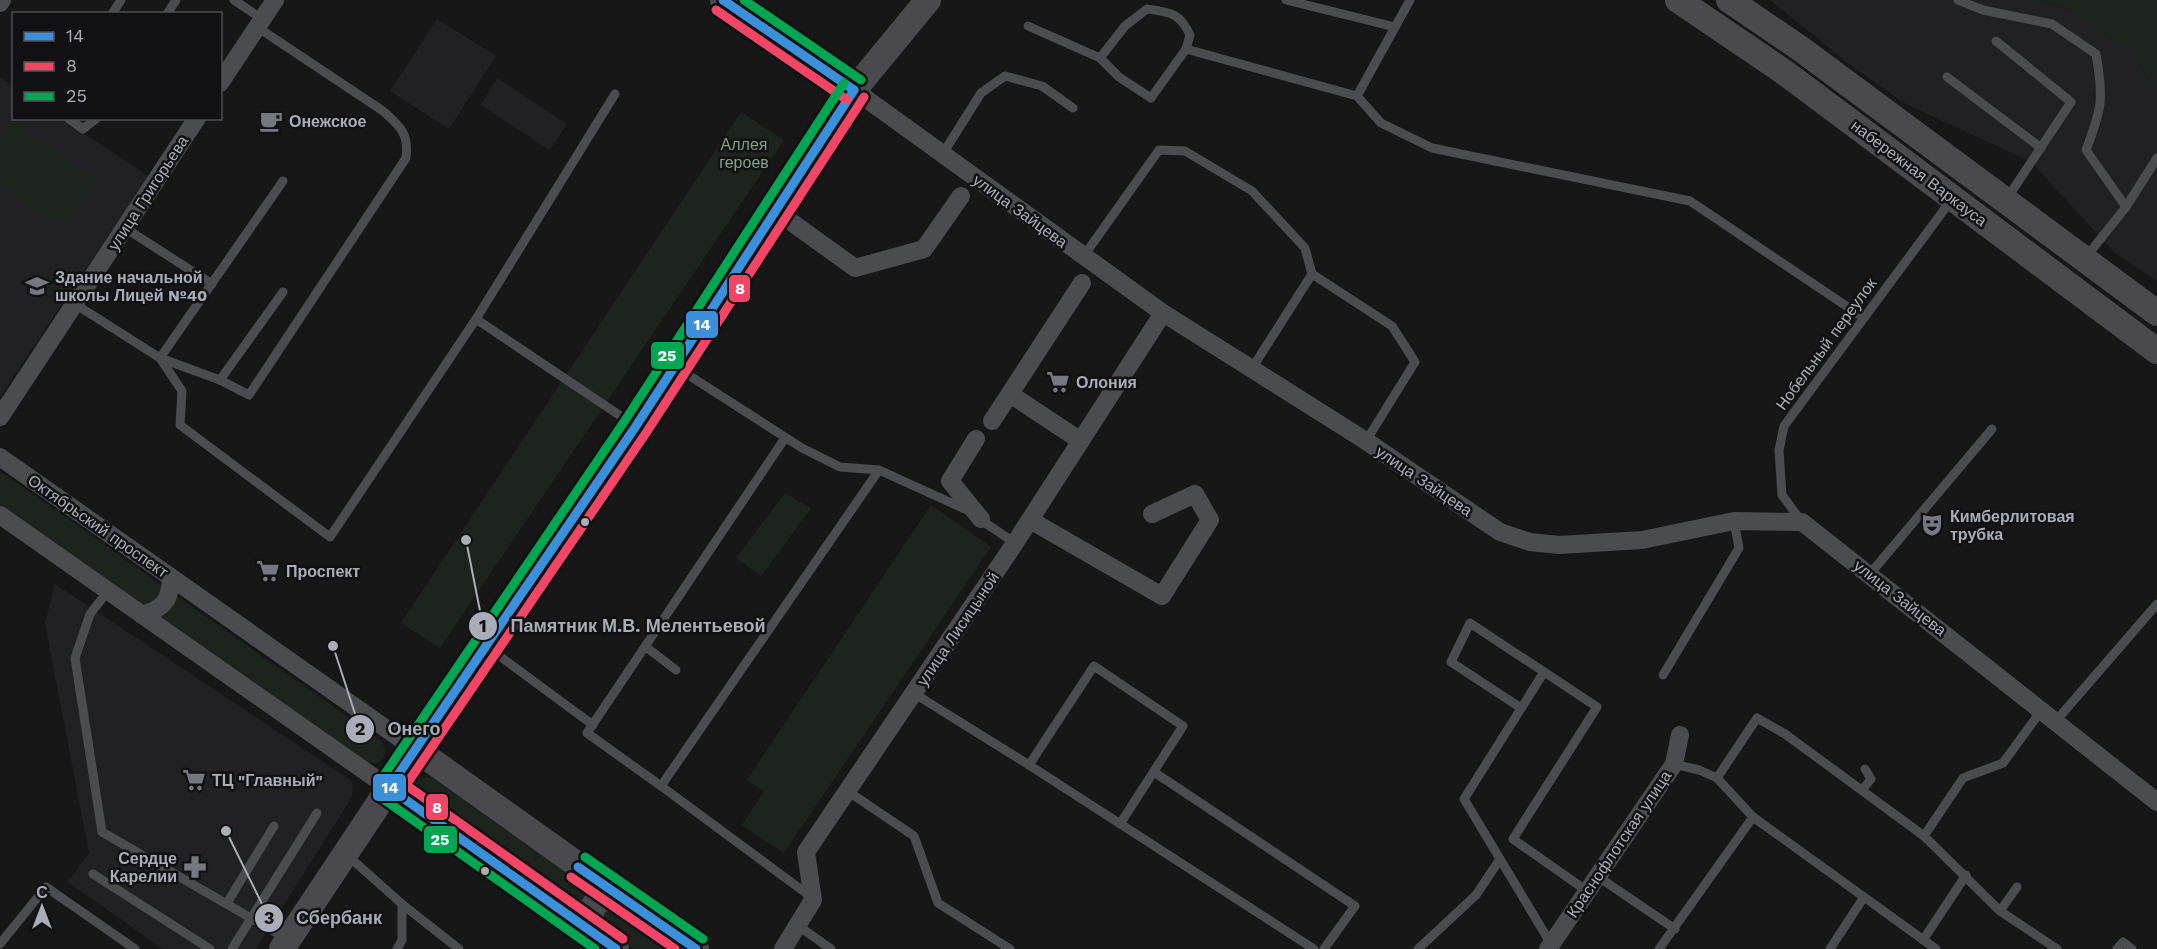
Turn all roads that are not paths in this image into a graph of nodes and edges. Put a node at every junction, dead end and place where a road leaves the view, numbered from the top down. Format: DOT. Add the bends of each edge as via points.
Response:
graph roads {
  1 [pos="234,0"];
  2 [pos="275,0"];
  3 [pos="723,0"];
  4 [pos="928,0"];
  5 [pos="1286,0"];
  6 [pos="1410,0"];
  7 [pos="1678,0"];
  8 [pos="1729,0"];
  9 [pos="1959,0"];
  10 [pos="260,23"];
  11 [pos="1028,26"];
  12 [pos="1395,27"];
  13 [pos="1996,41"];
  14 [pos="1186,49"];
  15 [pos="1100,58"];
  16 [pos="1947,77"];
  17 [pos="222,80"];
  18 [pos="854,90"];
  19 [pos="615,94"];
  20 [pos="1357,96"];
  21 [pos="1073,108"];
  22 [pos="71,120"];
  23 [pos="95,120"];
  24 [pos="196,120"];
  25 [pos="2041,148"];
  26 [pos="942,155"];
  27 [pos="2157,158"];
  28 [pos="1969,175"];
  29 [pos="283,181"];
  30 [pos="961,196"];
  31 [pos="1953,197"];
  32 [pos="2126,207"];
  33 [pos="2013,208"];
  34 [pos="776,211"];
  35 [pos="125,228"];
  36 [pos="2002,236"];
  37 [pos="1083,257"];
  38 [pos="2085,259"];
  39 [pos="1312,274"];
  40 [pos="212,284"];
  41 [pos="1082,284"];
  42 [pos="283,292"];
  43 [pos="75,304"];
  44 [pos="1162,313"];
  45 [pos="2157,313"];
  46 [pos="1864,318"];
  47 [pos="477,319"];
  48 [pos="2157,351"];
  49 [pos="160,358"];
  50 [pos="675,367"];
  51 [pos="1251,370"];
  52 [pos="220,380"];
  53 [pos="1010,394"];
  54 [pos="0,417"];
  55 [pos="992,421"];
  56 [pos="636,426"];
  57 [pos="1992,429"];
  58 [pos="785,438"];
  59 [pos="975,439"];
  60 [pos="1081,441"];
  61 [pos="1365,441"];
  62 [pos="0,457"];
  63 [pos="879,470"];
  64 [pos="1152,514"];
  65 [pos="0,515"];
  66 [pos="981,519"];
  67 [pos="1030,520"];
  68 [pos="1734,521"];
  69 [pos="1802,522"];
  70 [pos="1015,543"];
  71 [pos="1869,575"];
  72 [pos="171,578"];
  73 [pos="108,591"];
  74 [pos="2157,604"];
  75 [pos="142,615"];
  76 [pos="486,646"];
  77 [pos="645,646"];
  78 [pos="676,670"];
  79 [pos="1544,672"];
  80 [pos="1663,675"];
  81 [pos="915,694"];
  82 [pos="1521,708"];
  83 [pos="2048,716"];
  84 [pos="1787,723"];
  85 [pos="593,724"];
  86 [pos="1785,734"];
  87 [pos="1680,735"];
  88 [pos="415,749"];
  89 [pos="1674,764"];
  90 [pos="1029,765"];
  91 [pos="1864,769"];
  92 [pos="1154,772"];
  93 [pos="1717,778"];
  94 [pos="660,786"];
  95 [pos="389,788"];
  96 [pos="1862,790"];
  97 [pos="849,792"];
  98 [pos="2157,802"];
  99 [pos="317,813"];
  100 [pos="1753,817"];
  101 [pos="1120,824"];
  102 [pos="274,826"];
  103 [pos="1924,836"];
  104 [pos="345,854"];
  105 [pos="1500,859"];
  106 [pos="93,874"];
  107 [pos="1966,875"];
  108 [pos="1592,883"];
  109 [pos="2017,887"];
  110 [pos="614,893"];
  111 [pos="1863,897"];
  112 [pos="813,900"];
  113 [pos="226,903"];
  114 [pos="402,904"];
  115 [pos="2000,911"];
  116 [pos="252,918"];
  117 [pos="797,926"];
  118 [pos="1675,929"];
  119 [pos="590,930"];
  120 [pos="1923,940"];
  121 [pos="0,944"];
  122 [pos="285,944"];
  123 [pos="1550,947"];
  124 [pos="135,949"];
  125 [pos="210,949"];
  126 [pos="232,949"];
  127 [pos="397,949"];
  128 [pos="459,949"];
  129 [pos="616,949"];
  130 [pos="696,949"];
  131 [pos="783,949"];
  132 [pos="831,949"];
  133 [pos="1010,949"];
  134 [pos="1314,949"];
  135 [pos="1324,949"];
  136 [pos="1418,949"];
  137 [pos="1659,949"];
  138 [pos="1830,949"];
  139 [pos="1936,949"];
  140 [pos="2057,949"];
  141 [pos="2117,949"];
  142 [pos="2132,949"];
  1 -- 10 [label="lane"];
  2 -- 10 [label="street"];
  3 -- 18 [label="main road, улица Зайцева"];
  4 -- 18 [label="main road"];
  5 -- 12 [label="lane"];
  6 -- 12 [label="lane"];
  7 -- 31 [label="main road, набережная Варкауса" via="1784,72"];
  8 -- 28 [label="main road, набережная Варкауса"];
  9 -- 32 [label="lane" via="1983,10 2052,24 2096,54 2101,112 2086,150"];
  10 -- 17 [label="street"];
  10 -- 52 [label="lane" via="383,111 400,126 408,143 406,158 249,395"];
  11 -- 15 [label="lane"];
  12 -- 20 [label="lane"];
  13 -- 25 [label="lane" via="2071,102"];
  14 -- 15 [label="lane" via="1151,98 1119,77"];
  14 -- 15 [label="lane" via="1190,35 1184,20 1168,11 1147,9 1125,26"];
  14 -- 20 [label="lane"];
  16 -- 25 [label="lane"];
  18 -- 26 [label="street, улица Зайцева"];
  18 -- 34 [label="main road"];
  19 -- 47 [label="lane"];
  20 -- 46 [label="lane" via="1381,123 1432,148 1690,201"];
  21 -- 26 [label="lane" via="1042,86 1005,76 981,93"];
  22 -- 23 [label="lane" via="83,129"];
  24 -- 35 [label="street, улица Григорьева"];
  25 -- 33 [label="lane"];
  26 -- 37 [label="street, улица Зайцева"];
  27 -- 32 [label="lane"];
  28 -- 31 [label="main road"];
  28 -- 33 [label="main road, набережная Варкауса"];
  29 -- 40 [label="lane"];
  30 -- 34 [label="street" via="924,249 855,268"];
  31 -- 36 [label="main road, набережная Варкауса"];
  31 -- 46 [label="lane, Нобельный переулок"];
  32 -- 38 [label="lane"];
  33 -- 36 [label="main road"];
  33 -- 38 [label="main road, набережная Варкауса"];
  34 -- 50 [label="main road"];
  35 -- 40 [label="lane"];
  35 -- 43 [label="street, улица Григорьева"];
  36 -- 48 [label="main road, набережная Варкауса"];
  37 -- 39 [label="lane" via="1159,150 1185,151 1252,191 1305,248"];
  37 -- 44 [label="street, улица Зайцева"];
  38 -- 45 [label="main road, набережная Варкауса"];
  39 -- 51 [label="lane"];
  39 -- 61 [label="lane" via="1392,326 1415,362"];
  40 -- 49 [label="lane"];
  41 -- 53 [label="street"];
  42 -- 52 [label="lane"];
  43 -- 49 [label="lane"];
  43 -- 54 [label="street, улица Григорьева"];
  44 -- 51 [label="street, улица Зайцева"];
  44 -- 60 [label="street, улица Лисицыной"];
  46 -- 69 [label="lane, Нобельный переулок" via="1784,426 1779,450 1782,495"];
  47 -- 49 [label="lane" via="330,537 180,425 182,391"];
  47 -- 56 [label="lane"];
  49 -- 52 [label="lane"];
  50 -- 56 [label="main road"];
  50 -- 58 [label="lane"];
  51 -- 61 [label="street, улица Зайцева"];
  53 -- 55 [label="street"];
  53 -- 60 [label="street"];
  56 -- 76 [label="main road"];
  57 -- 71 [label="lane"];
  58 -- 63 [label="lane" via="840,467"];
  58 -- 77 [label="lane"];
  59 -- 66 [label="street" via="950,481"];
  60 -- 67 [label="street, улица Лисицыной"];
  61 -- 68 [label="street, улица Зайцева" via="1500,532 1530,542 1559,545 1642,540"];
  62 -- 72 [label="street, Октябрьский проспект"];
  63 -- 66 [label="lane"];
  63 -- 94 [label="lane"];
  64 -- 67 [label="street" via="1195,494 1210,520 1162,596"];
  65 -- 73 [label="street"];
  66 -- 70 [label="lane"];
  67 -- 70 [label="street, улица Лисицыной"];
  68 -- 69 [label="street, улица Зайцева"];
  68 -- 80 [label="lane" via="1739,548"];
  69 -- 71 [label="street, улица Зайцева"];
  70 -- 81 [label="street, улица Лисицыной"];
  71 -- 83 [label="street, улица Зайцева"];
  72 -- 75 [label="street" via="167,601 159,609"];
  72 -- 88 [label="street, Октябрьский проспект"];
  73 -- 75 [label="street"];
  73 -- 113 [label="lane" via="90,614 75,658 102,832"];
  74 -- 83 [label="lane"];
  75 -- 95 [label="street"];
  76 -- 85 [label="lane"];
  76 -- 88 [label="main road"];
  77 -- 78 [label="lane"];
  77 -- 85 [label="lane"];
  79 -- 82 [label="lane"];
  79 -- 82 [label="lane" via="1470,623 1451,662"];
  79 -- 108 [label="lane" via="1597,707 1514,840"];
  81 -- 90 [label="lane"];
  81 -- 97 [label="street, улица Лисицыной"];
  82 -- 105 [label="lane" via="1464,799"];
  83 -- 98 [label="street, улица Зайцева"];
  83 -- 103 [label="lane" via="2003,763 1963,778"];
  84 -- 86 [label="lane"];
  85 -- 94 [label="lane" via="586,733"];
  86 -- 93 [label="lane" via="1757,718"];
  86 -- 96 [label="lane"];
  87 -- 89 [label="street, Краснофлотская улица"];
  88 -- 95 [label="main road"];
  88 -- 110 [label="main road, Октябрьский проспект"];
  89 -- 93 [label="lane"];
  89 -- 108 [label="street, Краснофлотская улица"];
  90 -- 92 [label="lane" via="1094,666 1183,726"];
  90 -- 101 [label="lane"];
  91 -- 96 [label="lane" via="1871,779"];
  92 -- 101 [label="lane"];
  92 -- 135 [label="lane" via="1355,906"];
  93 -- 100 [label="lane"];
  94 -- 112 [label="lane" via="806,891"];
  95 -- 104 [label="main road"];
  95 -- 119 [label="main road"];
  96 -- 103 [label="lane"];
  97 -- 112 [label="street, улица Лисицыной" via="807,852"];
  97 -- 133 [label="lane" via="914,836 938,903"];
  99 -- 116 [label="lane"];
  100 -- 111 [label="lane"];
  100 -- 118 [label="lane"];
  101 -- 134 [label="lane"];
  102 -- 113 [label="lane"];
  103 -- 107 [label="lane"];
  104 -- 114 [label="lane"];
  104 -- 122 [label="main road"];
  105 -- 123 [label="lane"];
  105 -- 136 [label="lane" via="1476,895"];
  106 -- 125 [label="lane"];
  107 -- 115 [label="lane"];
  107 -- 120 [label="lane"];
  108 -- 118 [label="lane"];
  108 -- 123 [label="street, Краснофлотская улица"];
  109 -- 115 [label="lane"];
  110 -- 119 [label="main road" via="598,899 590,910"];
  110 -- 130 [label="main road, Октябрьский проспект"];
  111 -- 120 [label="lane"];
  111 -- 138 [label="lane"];
  112 -- 117 [label="street"];
  113 -- 116 [label="lane"];
  114 -- 127 [label="lane" via="402,940"];
  114 -- 128 [label="lane"];
  115 -- 140 [label="lane"];
  116 -- 122 [label="lane"];
  116 -- 126 [label="lane"];
  117 -- 131 [label="street"];
  117 -- 132 [label="lane"];
  118 -- 137 [label="lane"];
  119 -- 129 [label="main road"];
  120 -- 139 [label="lane"];
  121 -- 124 [label="lane" via="46,887"];
  141 -- 142 [label="lane" via="2123,942"];
}
